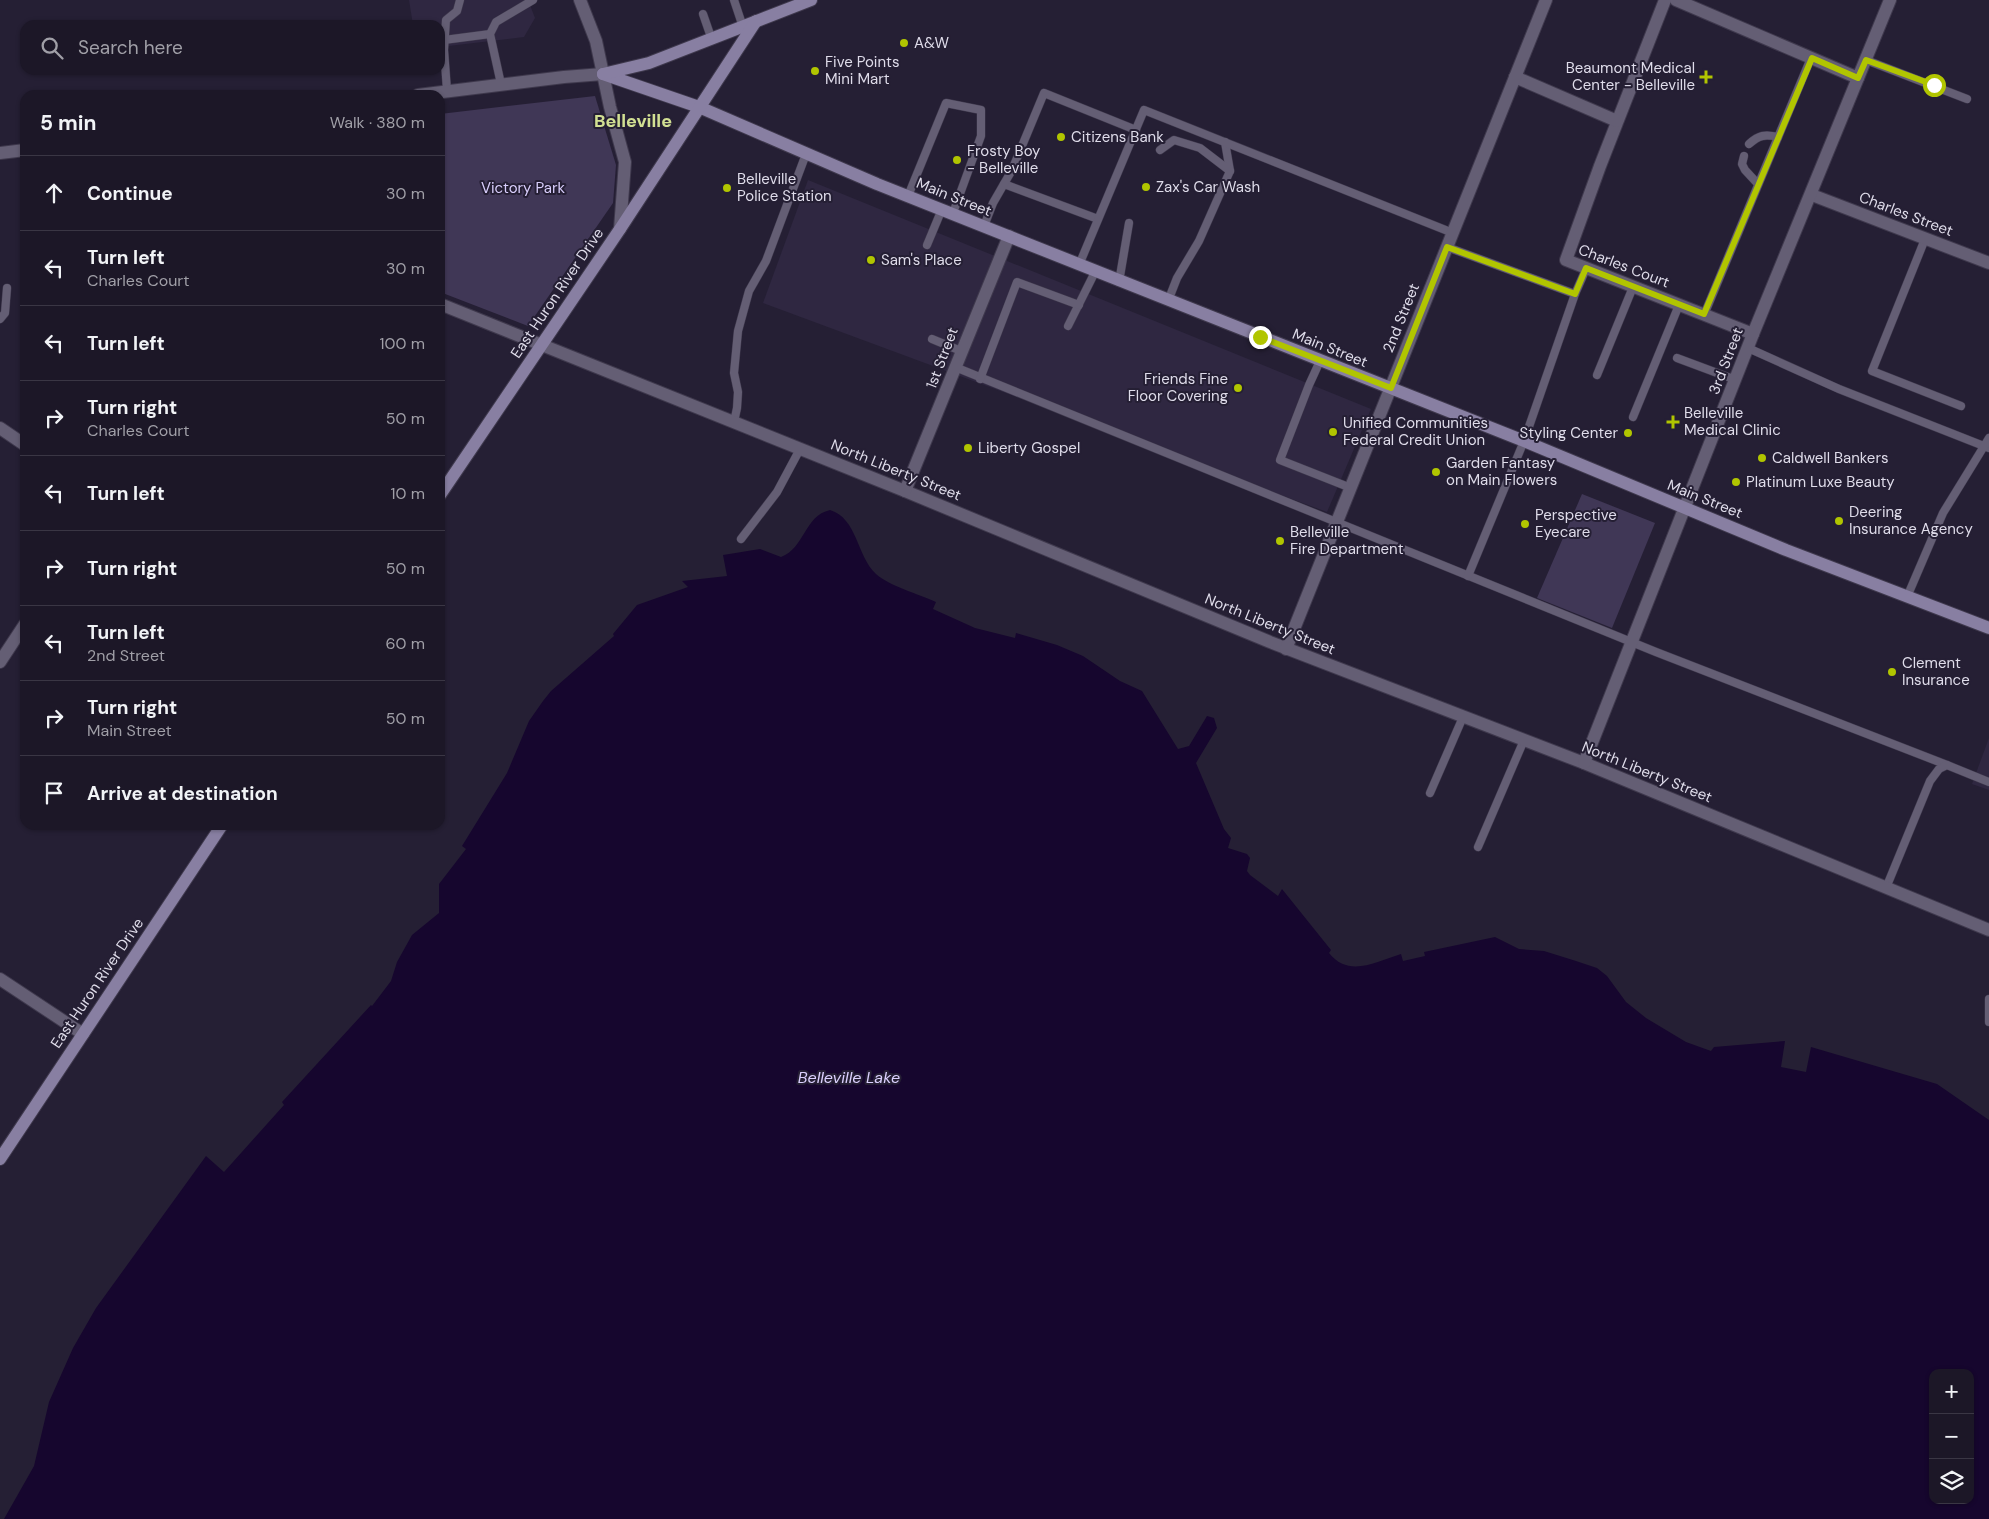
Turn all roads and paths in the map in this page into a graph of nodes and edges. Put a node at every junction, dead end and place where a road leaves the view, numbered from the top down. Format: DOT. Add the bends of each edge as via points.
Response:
graph roads {
  1 [pos="460,0"];
  2 [pos="533,0"];
  3 [pos="580,0"];
  4 [pos="734,0"];
  5 [pos="811,0"];
  6 [pos="1546,0"];
  7 [pos="1665,0"];
  8 [pos="1676,0"];
  9 [pos="1890,0"];
  10 [pos="703,14"];
  11 [pos="756,22"];
  12 [pos="743,27"];
  13 [pos="445,30"];
  14 [pos="490,34"];
  15 [pos="445,40"];
  16 [pos="712,40"];
  17 [pos="445,57"];
  18 [pos="1812,58"];
  19 [pos="1866,60"];
  20 [pos="603,74"];
  21 [pos="1516,77"];
  22 [pos="1858,78"];
  23 [pos="502,84"];
  24 [pos="447,90"];
  25 [pos="1967,99"];
  26 [pos="699,107"];
  27 [pos="1617,121"];
  28 [pos="1136,130"];
  29 [pos="1778,137"];
  30 [pos="1224,142"];
  31 [pos="1749,144"];
  32 [pos="1160,150"];
  33 [pos="20,151"];
  34 [pos="0,153"];
  35 [pos="806,154"];
  36 [pos="1744,156"];
  37 [pos="1230,171"];
  38 [pos="1004,184"];
  39 [pos="1758,184"];
  40 [pos="1812,195"];
  41 [pos="908,196"];
  42 [pos="948,211"];
  43 [pos="1098,219"];
  44 [pos="1129,223"];
  45 [pos="984,226"];
  46 [pos="620,229"];
  47 [pos="1453,233"];
  48 [pos="1009,236"];
  49 [pos="1925,239"];
  50 [pos="927,245"];
  51 [pos="1447,247"];
  52 [pos="1989,263"];
  53 [pos="1079,265"];
  54 [pos="1586,268"];
  55 [pos="1095,272"];
  56 [pos="1119,282"];
  57 [pos="1633,287"];
  58 [pos="7,288"];
  59 [pos="1575,294"];
  60 [pos="1168,301"];
  61 [pos="1079,305"];
  62 [pos="1679,305"];
  63 [pos="445,306"];
  64 [pos="1704,314"];
  65 [pos="0,319"];
  66 [pos="1068,326"];
  67 [pos="1753,334"];
  68 [pos="932,339"];
  69 [pos="541,345"];
  70 [pos="1748,348"];
  71 [pos="961,351"];
  72 [pos="1677,358"];
  73 [pos="1320,361"];
  74 [pos="955,367"];
  75 [pos="1597,375"];
  76 [pos="980,379"];
  77 [pos="1736,380"];
  78 [pos="1391,388"];
  79 [pos="1961,406"];
  80 [pos="1633,417"];
  81 [pos="734,422"];
  82 [pos="0,428"];
  83 [pos="1989,438"];
  84 [pos="1524,441"];
  85 [pos="20,442"];
  86 [pos="1987,448"];
  87 [pos="800,449"];
  88 [pos="445,488"];
  89 [pos="1351,488"];
  90 [pos="905,491"];
  91 [pos="1686,509"];
  92 [pos="1338,521"];
  93 [pos="740,539"];
  94 [pos="1468,576"];
  95 [pos="1907,597"];
  96 [pos="1989,628"];
  97 [pos="20,632"];
  98 [pos="1633,641"];
  99 [pos="1286,649"];
  100 [pos="0,662"];
  101 [pos="1463,717"];
  102 [pos="1524,740"];
  103 [pos="1584,763"];
  104 [pos="1948,765"];
  105 [pos="1989,782"];
  106 [pos="1430,793"];
  107 [pos="219,830"];
  108 [pos="1478,847"];
  109 [pos="1886,888"];
  110 [pos="1989,930"];
  111 [pos="0,979"];
  112 [pos="1989,998"];
  113 [pos="1989,1022"];
  114 [pos="83,1034"];
  115 [pos="0,1159"];
  1 -- 13 [label="lane" via="457,12 446,20"];
  2 -- 14 [label="lane" via="496,22"];
  3 -- 20 [label="street" via="596,41"];
  4 -- 12 [label="lane"];
  5 -- 11 [label="main road"];
  6 -- 21 [label="street, 2nd Street"];
  7 -- 27 [label="street, Charles Court"];
  8 -- 18 [label="street"];
  9 -- 19 [label="street, 3rd Street"];
  10 -- 16 [label="lane"];
  11 -- 12 [label="main road"];
  11 -- 26 [label="main road, East Huron River Drive"];
  12 -- 16 [label="main road"];
  14 -- 15 [label="lane"];
  14 -- 23 [label="lane"];
  16 -- 20 [label="main road" via="649,63"];
  17 -- 24 [label="lane"];
  18 -- 22 [label="street"];
  18 -- 29 [label="lane"];
  19 -- 22 [label="street, 3rd Street"];
  19 -- 25 [label="lane"];
  20 -- 23 [label="street"];
  20 -- 26 [label="main road, Main Street"];
  20 -- 46 [label="street" via="625,162"];
  21 -- 27 [label="street"];
  21 -- 47 [label="street, 2nd Street"];
  22 -- 40 [label="street, 3rd Street"];
  23 -- 24 [label="street"];
  26 -- 35 [label="main road, Main Street"];
  26 -- 46 [label="main road, East Huron River Drive"];
  27 -- 54 [label="street, Charles Court" via="1566,260"];
  28 -- 30 [label="lane" via="1144,110"];
  28 -- 38 [label="lane" via="1044,93"];
  28 -- 43 [label="lane"];
  29 -- 31 [label="lane" via="1765,134"];
  29 -- 39 [label="lane"];
  30 -- 37 [label="lane"];
  30 -- 47 [label="lane"];
  32 -- 37 [label="lane" via="1174,140 1200,148"];
  33 -- 34 [label="street"];
  35 -- 41 [label="main road, Main Street"];
  35 -- 81 [label="lane" via="766,261 749,291 740,323 735,355 738,392"];
  36 -- 39 [label="lane" via="1742,164"];
  37 -- 60 [label="lane"];
  38 -- 43 [label="lane"];
  38 -- 45 [label="lane"];
  39 -- 64 [label="lane"];
  40 -- 49 [label="street, Charles Street"];
  40 -- 67 [label="street, 3rd Street"];
  41 -- 42 [label="main road, Main Street"];
  41 -- 42 [label="lane" via="946,103 981,110 981,136"];
  42 -- 45 [label="main road, Main Street"];
  42 -- 50 [label="lane"];
  43 -- 53 [label="lane"];
  44 -- 56 [label="lane"];
  45 -- 48 [label="main road, Main Street"];
  46 -- 69 [label="main road, East Huron River Drive"];
  47 -- 51 [label="street, 2nd Street"];
  48 -- 53 [label="main road, Main Street"];
  48 -- 71 [label="street, 1st Street"];
  49 -- 52 [label="street, Charles Street"];
  49 -- 79 [label="lane" via="1872,371"];
  51 -- 59 [label="lane"];
  51 -- 78 [label="street, 2nd Street"];
  53 -- 55 [label="main road, Main Street"];
  54 -- 57 [label="street, Charles Court"];
  54 -- 59 [label="lane"];
  55 -- 56 [label="main road, Main Street"];
  55 -- 61 [label="lane"];
  56 -- 60 [label="main road, Main Street"];
  57 -- 62 [label="street, Charles Court"];
  57 -- 75 [label="lane"];
  58 -- 65 [label="lane" via="5,313"];
  59 -- 84 [label="lane"];
  60 -- 73 [label="main road, Main Street"];
  61 -- 66 [label="lane"];
  61 -- 76 [label="lane" via="1017,282"];
  62 -- 64 [label="street, Charles Court"];
  62 -- 80 [label="lane"];
  63 -- 69 [label="street, North Liberty Street"];
  64 -- 67 [label="street, Charles Court"];
  67 -- 70 [label="street, 3rd Street"];
  68 -- 71 [label="lane"];
  69 -- 81 [label="street, North Liberty Street"];
  69 -- 88 [label="main road, East Huron River Drive"];
  70 -- 77 [label="street, 3rd Street"];
  70 -- 86 [label="lane" via="1839,389"];
  71 -- 74 [label="street, 1st Street"];
  72 -- 77 [label="lane"];
  73 -- 78 [label="main road, Main Street"];
  73 -- 89 [label="lane" via="1280,460"];
  74 -- 76 [label="lane"];
  74 -- 90 [label="street, 1st Street"];
  76 -- 92 [label="lane"];
  77 -- 91 [label="street, 3rd Street"];
  78 -- 84 [label="main road, Main Street"];
  78 -- 89 [label="street, 2nd Street"];
  81 -- 87 [label="street, North Liberty Street"];
  82 -- 85 [label="street"];
  83 -- 86 [label="lane"];
  84 -- 91 [label="main road, Main Street"];
  84 -- 94 [label="lane"];
  86 -- 95 [label="lane" via="1942,512"];
  87 -- 90 [label="street, North Liberty Street"];
  87 -- 93 [label="lane" via="777,492"];
  89 -- 92 [label="street, 2nd Street"];
  90 -- 99 [label="street, North Liberty Street"];
  91 -- 95 [label="main road, Main Street"];
  91 -- 98 [label="street, 3rd Street"];
  92 -- 94 [label="lane"];
  92 -- 99 [label="street, 2nd Street"];
  94 -- 98 [label="lane"];
  95 -- 96 [label="main road, Main Street"];
  97 -- 100 [label="street"];
  98 -- 103 [label="street, 3rd Street"];
  98 -- 104 [label="lane"];
  99 -- 101 [label="street, North Liberty Street"];
  101 -- 102 [label="street, North Liberty Street"];
  101 -- 106 [label="lane"];
  102 -- 103 [label="street, North Liberty Street"];
  102 -- 108 [label="lane"];
  103 -- 109 [label="street, North Liberty Street"];
  104 -- 105 [label="lane"];
  104 -- 109 [label="lane" via="1939,769 1930,781"];
  107 -- 114 [label="main road, East Huron River Drive"];
  109 -- 110 [label="street, North Liberty Street"];
  111 -- 114 [label="street"];
  112 -- 113 [label="lane"];
  114 -- 115 [label="main road, East Huron River Drive"];
}
